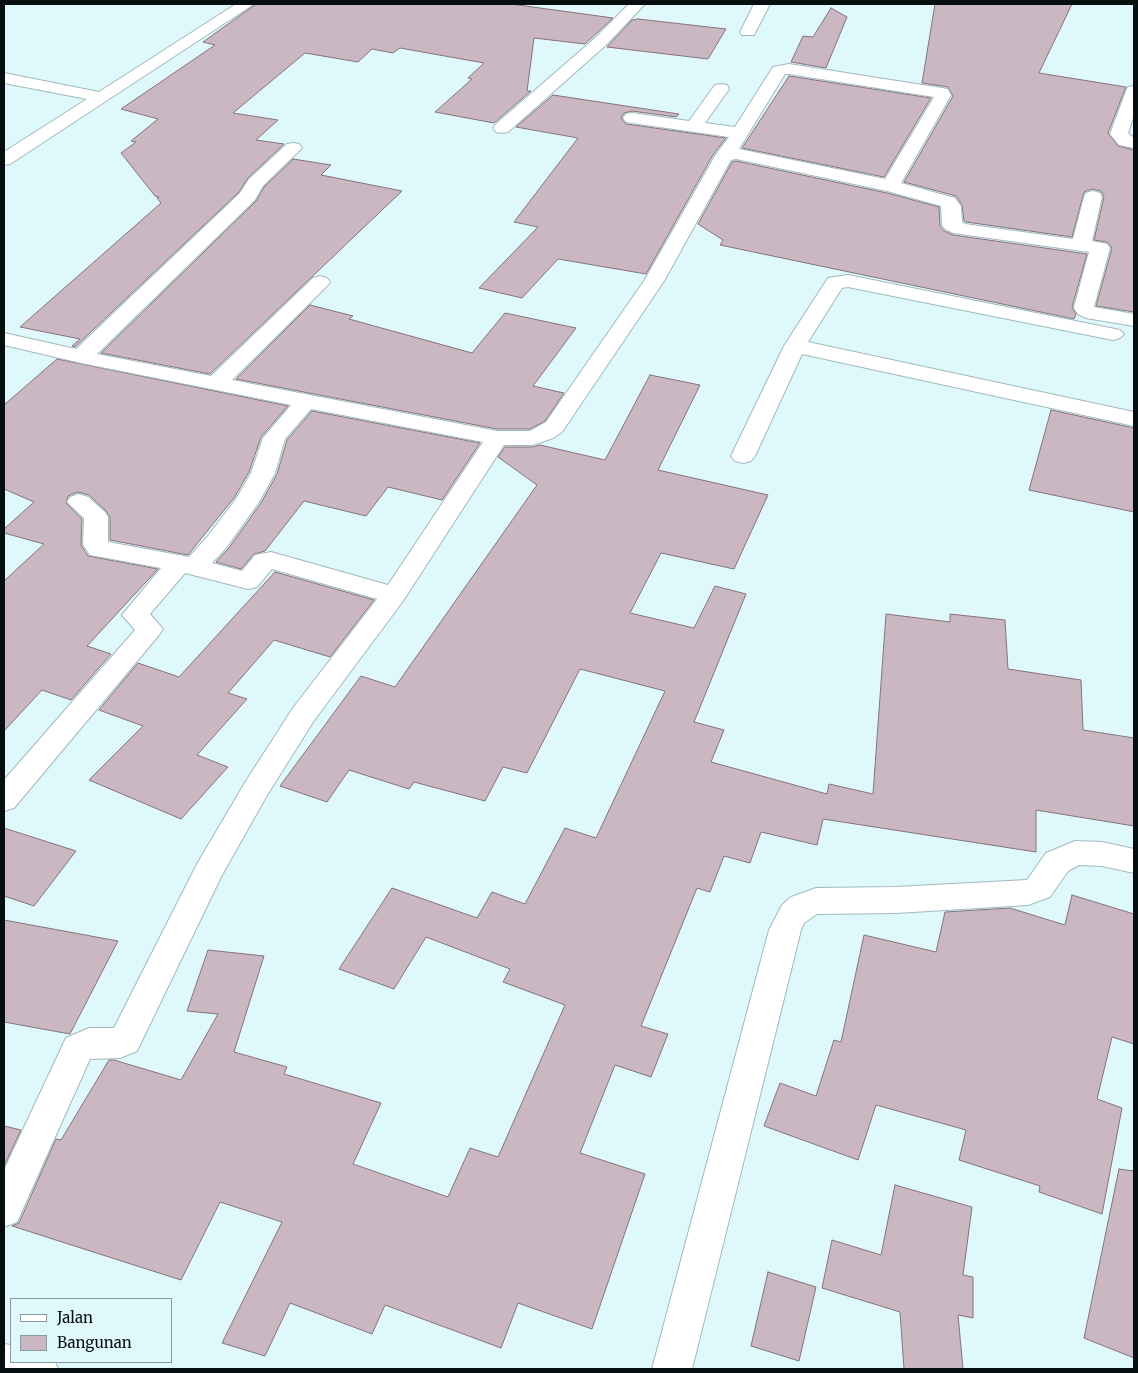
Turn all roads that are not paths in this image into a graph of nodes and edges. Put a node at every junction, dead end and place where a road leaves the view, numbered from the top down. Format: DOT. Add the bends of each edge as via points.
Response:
graph roads {
  1 [pos="246,4"];
  2 [pos="637,4"];
  3 [pos="762,4"];
  4 [pos="748,32"];
  5 [pos="4,78"];
  6 [pos="721,89"];
  7 [pos="1134,90"];
  8 [pos="100,96"];
  9 [pos="632,118"];
  10 [pos="695,126"];
  11 [pos="502,128"];
  12 [pos="741,133"];
  13 [pos="1134,143"];
  14 [pos="292,148"];
  15 [pos="727,155"];
  16 [pos="4,160"];
  17 [pos="890,186"];
  18 [pos="1093,196"];
  19 [pos="1081,246"];
  20 [pos="320,282"];
  21 [pos="1134,320"];
  22 [pos="1134,338"];
  23 [pos="8,345"];
  24 [pos="795,346"];
  25 [pos="80,356"];
  26 [pos="216,383"];
  27 [pos="306,401"];
  28 [pos="1134,419"];
  29 [pos="497,438"];
  30 [pos="742,456"];
  31 [pos="79,502"];
  32 [pos="186,565"];
  33 [pos="394,595"];
  34 [pos="4,800"];
  35 [pos="1134,861"];
  36 [pos="4,1210"];
  37 [pos="4,1364"];
  38 [pos="38,1369"];
  39 [pos="672,1369"];
  1 -- 8 [label="main road"];
  2 -- 11 [label="main road" via="600,42"];
  3 -- 4 [label="main road"];
  5 -- 8 [label="main road"];
  6 -- 10 [label="main road"];
  7 -- 13 [label="main road" via="1119,134 1125,141"];
  8 -- 16 [label="main road"];
  9 -- 10 [label="main road"];
  10 -- 12 [label="main road"];
  12 -- 15 [label="main road"];
  12 -- 17 [label="main road" via="781,69 942,93"];
  14 -- 25 [label="main road" via="255,183 248,196"];
  15 -- 17 [label="main road" via="736,154"];
  15 -- 29 [label="main road" via="654,281 554,427 533,438"];
  17 -- 19 [label="main road" via="951,204 952,225 960,229"];
  18 -- 19 [label="main road"];
  19 -- 21 [label="main road" via="1100,248 1085,310"];
  20 -- 26 [label="main road"];
  22 -- 24 [label="main road" via="843,281 832,283"];
  23 -- 25 [label="main road"];
  24 -- 28 [label="main road"];
  24 -- 30 [label="main road"];
  25 -- 26 [label="main road"];
  26 -- 27 [label="main road"];
  27 -- 29 [label="main road"];
  27 -- 32 [label="main road" via="274,438 263,473 247,502 217,542"];
  29 -- 33 [label="main road"];
  31 -- 32 [label="main road" via="96,517 94,545 100,549"];
  32 -- 33 [label="main road" via="248,581 264,561 271,560"];
  32 -- 34 [label="main road" via="135,615 150,629"];
  33 -- 36 [label="main road" via="303,715 256,788 208,873 125,1041 89,1044 78,1049"];
  35 -- 39 [label="main road" via="1102,854 1075,853 1057,862 1039,888 1028,892 816,901 802,906 793,914 785,930"];
  37 -- 38 [label="main road"];
}
